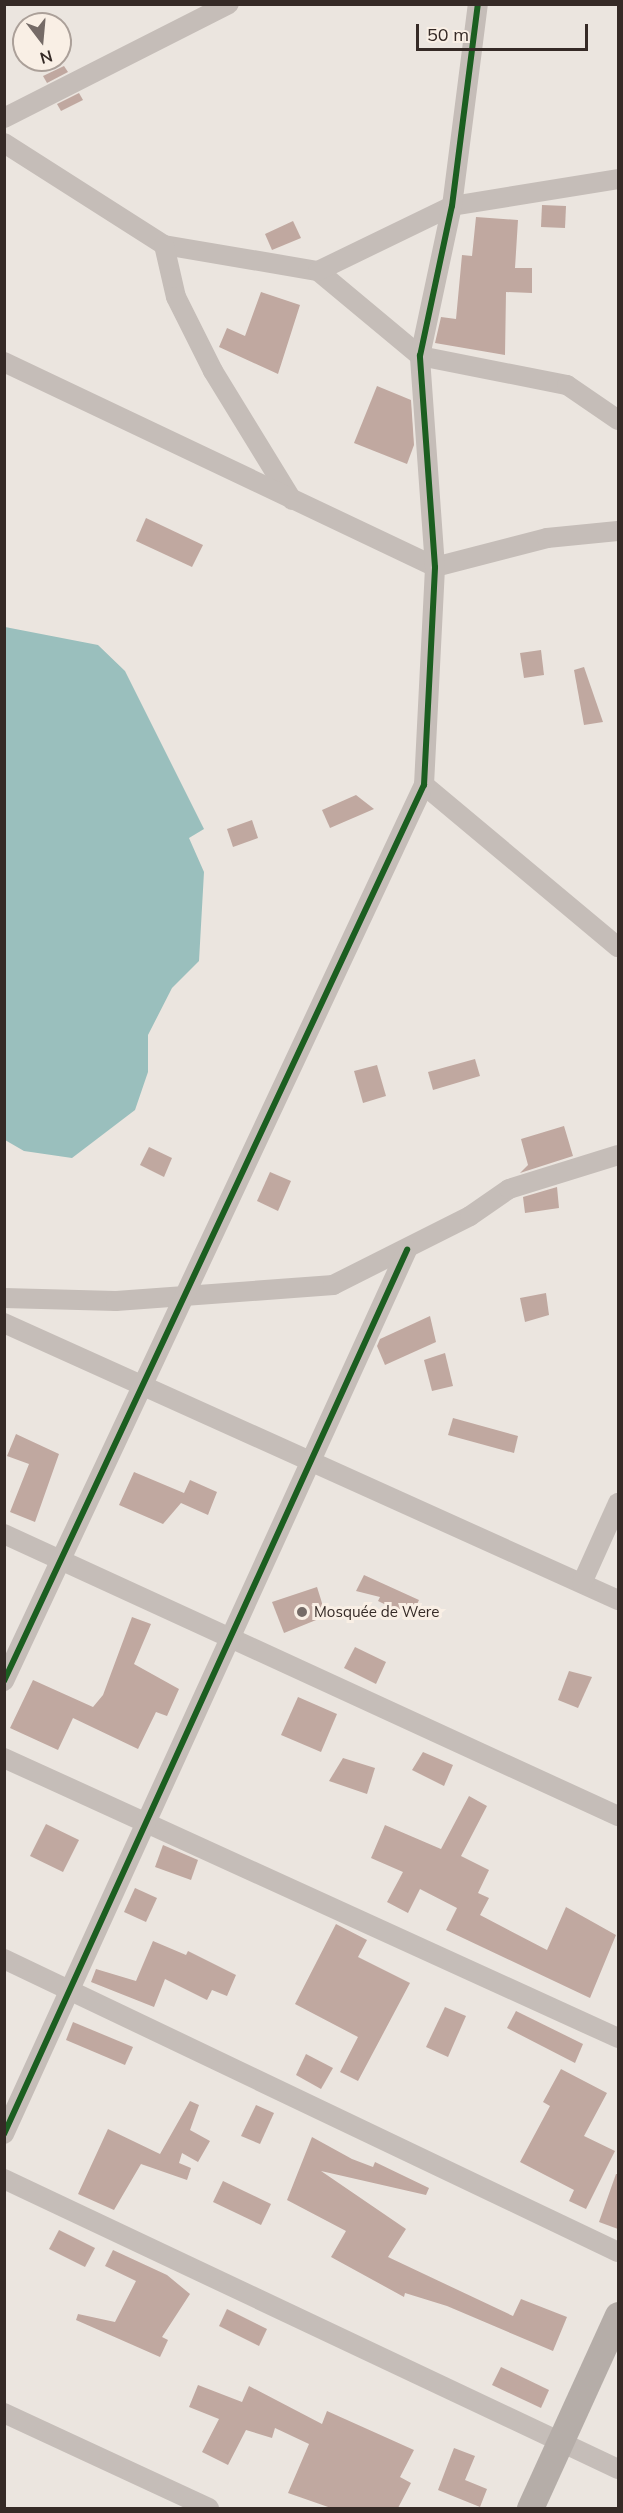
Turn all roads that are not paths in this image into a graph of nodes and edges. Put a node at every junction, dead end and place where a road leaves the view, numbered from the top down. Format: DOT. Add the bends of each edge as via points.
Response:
graph roads {
  1 [pos="229,4"];
  2 [pos="478,4"];
  3 [pos="4,118"];
  4 [pos="4,143"];
  5 [pos="618,179"];
  6 [pos="452,206"];
  7 [pos="164,245"];
  8 [pos="318,271"];
  9 [pos="420,356"];
  10 [pos="4,363"];
  11 [pos="618,420"];
  12 [pos="292,500"];
  13 [pos="618,531"];
  14 [pos="435,567"];
  15 [pos="424,786"];
  16 [pos="618,947"];
  17 [pos="618,1155"];
  18 [pos="407,1250"];
  19 [pos="187,1292"];
  20 [pos="4,1299"];
  21 [pos="4,1323"];
  22 [pos="142,1389"];
  23 [pos="312,1460"];
  24 [pos="618,1503"];
  25 [pos="4,1534"];
  26 [pos="61,1561"];
  27 [pos="582,1583"];
  28 [pos="618,1600"];
  29 [pos="232,1635"];
  30 [pos="4,1681"];
  31 [pos="4,1758"];
  32 [pos="618,1816"];
  33 [pos="148,1820"];
  34 [pos="4,1959"];
  35 [pos="70,1989"];
  36 [pos="618,2038"];
  37 [pos="4,2134"];
  38 [pos="4,2179"];
  39 [pos="618,2252"];
  40 [pos="618,2315"];
  41 [pos="4,2413"];
  42 [pos="560,2442"];
  43 [pos="618,2469"];
  44 [pos="209,2508"];
  45 [pos="530,2508"];
  1 -- 3 [label="street"];
  2 -- 6 [label="street"];
  4 -- 7 [label="street"];
  5 -- 6 [label="street"];
  6 -- 8 [label="street"];
  6 -- 9 [label="street"];
  7 -- 8 [label="street"];
  7 -- 12 [label="street" via="176,297 213,371"];
  8 -- 9 [label="street"];
  9 -- 11 [label="street" via="567,385"];
  9 -- 14 [label="street"];
  10 -- 12 [label="street"];
  12 -- 14 [label="street"];
  13 -- 14 [label="street" via="547,538"];
  14 -- 15 [label="street"];
  15 -- 16 [label="street"];
  15 -- 19 [label="street"];
  17 -- 18 [label="street" via="509,1189"];
  18 -- 19 [label="street" via="333,1285"];
  18 -- 23 [label="street"];
  19 -- 20 [label="street" via="116,1301"];
  19 -- 22 [label="street"];
  21 -- 22 [label="street"];
  22 -- 23 [label="street"];
  22 -- 26 [label="street"];
  23 -- 27 [label="street"];
  23 -- 29 [label="street"];
  24 -- 27 [label="street"];
  25 -- 26 [label="street"];
  26 -- 29 [label="street"];
  26 -- 30 [label="street"];
  27 -- 28 [label="street"];
  29 -- 32 [label="street"];
  29 -- 33 [label="street"];
  31 -- 33 [label="street"];
  33 -- 35 [label="street"];
  33 -- 36 [label="street"];
  34 -- 35 [label="street"];
  35 -- 37 [label="street"];
  35 -- 39 [label="street"];
  38 -- 42 [label="street"];
  40 -- 42 [label="street"];
  41 -- 44 [label="street"];
  42 -- 43 [label="street"];
  42 -- 45 [label="street"];
}
